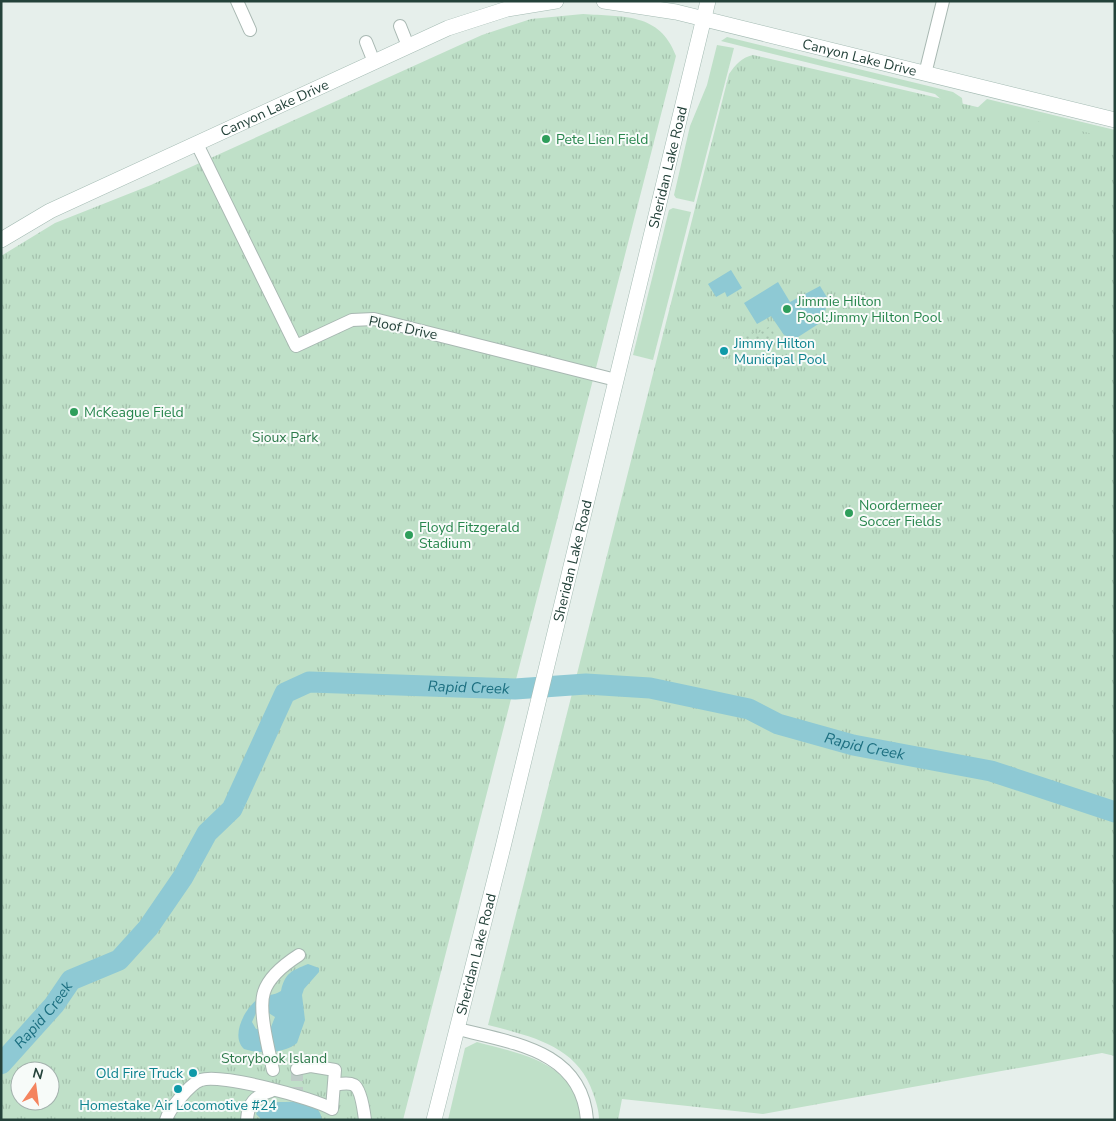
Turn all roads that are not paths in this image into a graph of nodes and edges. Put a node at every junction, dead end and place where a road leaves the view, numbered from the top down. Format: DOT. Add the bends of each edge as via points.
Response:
graph roads {
  1 [pos="237,1"];
  2 [pos="556,1"];
  3 [pos="604,1"];
  4 [pos="708,1"];
  5 [pos="943,1"];
  6 [pos="704,19"];
  7 [pos="400,26"];
  8 [pos="250,30"];
  9 [pos="366,42"];
  10 [pos="408,46"];
  11 [pos="374,62"];
  12 [pos="924,74"];
  13 [pos="1115,120"];
  14 [pos="197,144"];
  15 [pos="1,240"];
  16 [pos="616,380"];
  17 [pos="299,955"];
  18 [pos="458,1029"];
  19 [pos="297,1069"];
  20 [pos="272,1070"];
  21 [pos="334,1085"];
  22 [pos="271,1091"];
  23 [pos="331,1115"];
  24 [pos="166,1120"];
  25 [pos="247,1120"];
  26 [pos="365,1120"];
  27 [pos="434,1120"];
  28 [pos="587,1120"];
  1 -- 8 [label="street"];
  2 -- 10 [label="street, Canyon Lake Drive" via="486,14"];
  3 -- 6 [label="street, Canyon Lake Drive"];
  4 -- 6 [label="street, Sheridan Lake Road"];
  5 -- 12 [label="street"];
  6 -- 12 [label="street, Canyon Lake Drive"];
  6 -- 16 [label="street, Sheridan Lake Road"];
  7 -- 10 [label="street"];
  9 -- 11 [label="street"];
  10 -- 11 [label="street, Canyon Lake Drive"];
  11 -- 14 [label="street, Canyon Lake Drive"];
  12 -- 13 [label="street, Canyon Lake Drive"];
  14 -- 15 [label="street, Canyon Lake Drive" via="50,211"];
  14 -- 16 [label="street, Ploof Drive" via="296,346 352,320 374,319"];
  16 -- 18 [label="street, Sheridan Lake Road"];
  17 -- 20 [label="street" via="269,982 263,996"];
  18 -- 27 [label="street, Sheridan Lake Road"];
  18 -- 28 [label="street" via="525,1046 555,1061 577,1084"];
  19 -- 21 [label="street" via="311,1066 335,1070"];
  21 -- 23 [label="street"];
  21 -- 26 [label="street" via="354,1085"];
  22 -- 23 [label="street" via="299,1095 322,1103"];
  22 -- 24 [label="street" via="238,1081 200,1080 174,1105"];
  22 -- 25 [label="street" via="258,1095 253,1101 248,1108"];
}
